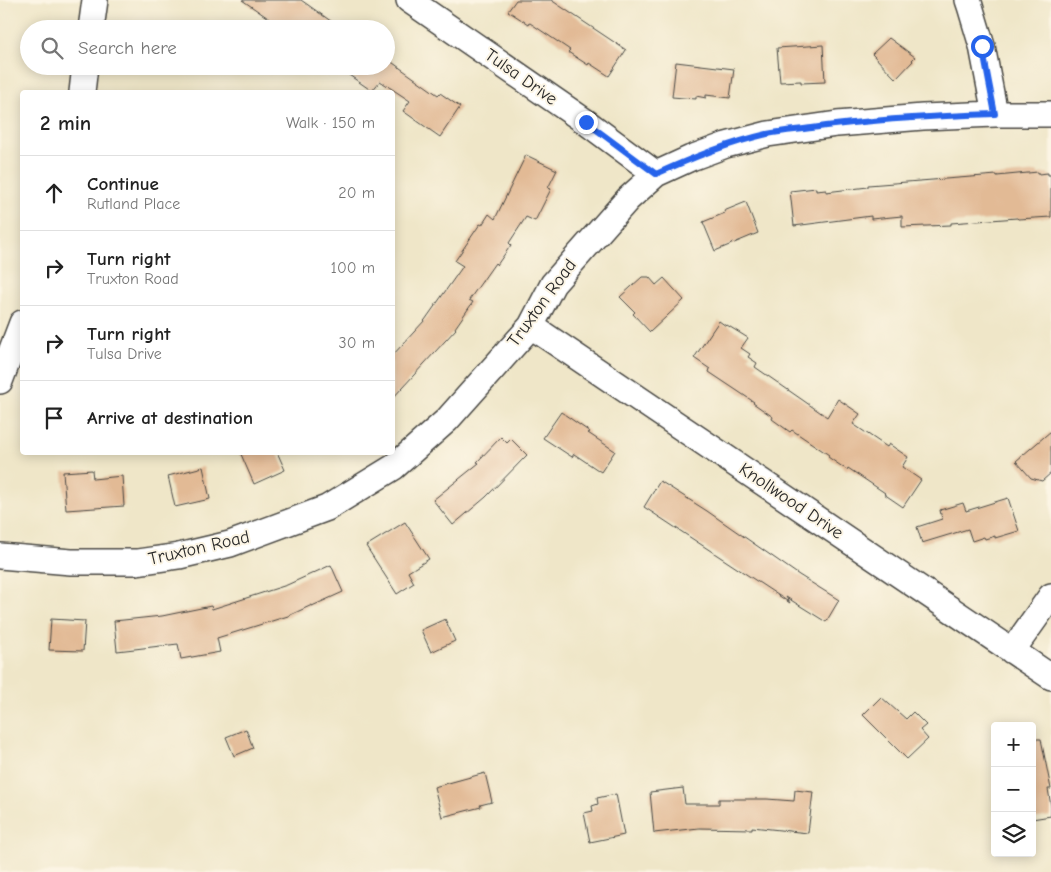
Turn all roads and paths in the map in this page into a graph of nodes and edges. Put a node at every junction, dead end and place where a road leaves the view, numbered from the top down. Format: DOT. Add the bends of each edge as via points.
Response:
graph roads {
  1 [pos="95,0"];
  2 [pos="409,0"];
  3 [pos="968,0"];
  4 [pos="92,20"];
  5 [pos="84,75"];
  6 [pos="82,90"];
  7 [pos="995,114"];
  8 [pos="1051,114"];
  9 [pos="656,174"];
  10 [pos="531,326"];
  11 [pos="20,328"];
  12 [pos="0,380"];
  13 [pos="0,556"];
  14 [pos="1051,596"];
  15 [pos="1012,651"];
  16 [pos="1051,677"];
  1 -- 4 [label="street"];
  2 -- 9 [label="street, Tulsa Drive"];
  3 -- 7 [label="street" via="982,46"];
  5 -- 6 [label="street"];
  7 -- 8 [label="street, Truxton Road"];
  7 -- 9 [label="street, Truxton Road" via="904,118 768,134 691,158"];
  9 -- 10 [label="street, Truxton Road" via="628,199 553,284"];
  10 -- 13 [label="street, Truxton Road" via="447,420 394,467 327,508 230,544 179,556 137,562 71,562"];
  10 -- 15 [label="street, Knollwood Drive"];
  11 -- 12 [label="street"];
  14 -- 15 [label="street"];
  15 -- 16 [label="street, Knollwood Drive"];
}
